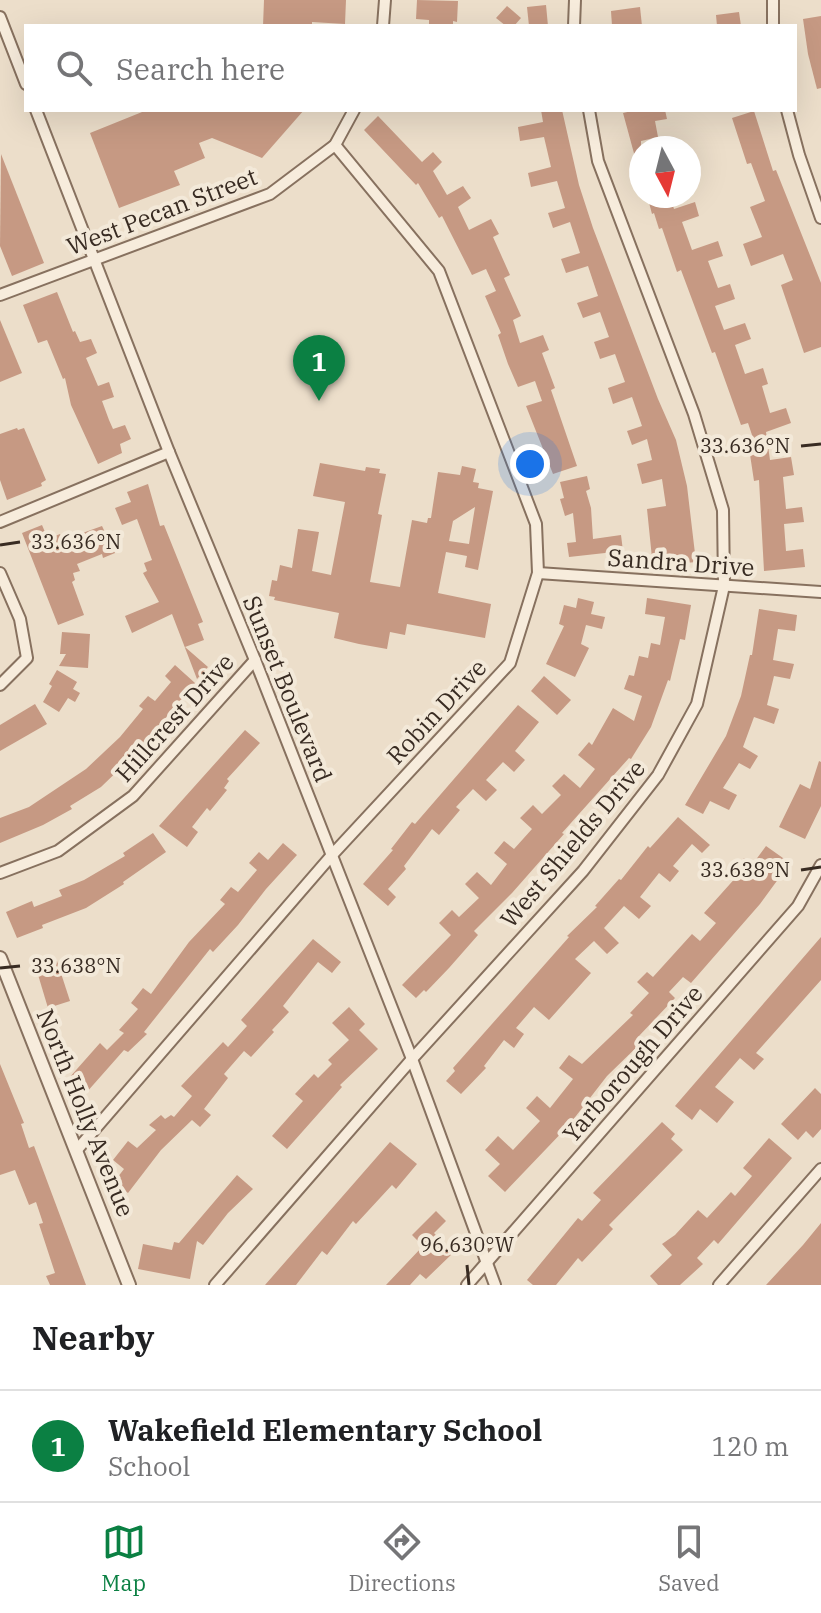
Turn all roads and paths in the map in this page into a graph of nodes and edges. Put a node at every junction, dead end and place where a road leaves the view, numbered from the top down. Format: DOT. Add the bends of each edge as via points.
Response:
graph roads {
  1 [pos="385,0"];
  2 [pos="575,0"];
  3 [pos="773,0"];
  4 [pos="0,17"];
  5 [pos="383,24"];
  6 [pos="574,24"];
  7 [pos="773,24"];
  8 [pos="24,79"];
  9 [pos="37,112"];
  10 [pos="353,112"];
  11 [pos="589,112"];
  12 [pos="788,112"];
  13 [pos="335,145"];
  14 [pos="821,218"];
  15 [pos="94,259"];
  16 [pos="0,295"];
  17 [pos="169,452"];
  18 [pos="0,522"];
  19 [pos="0,573"];
  20 [pos="538,573"];
  21 [pos="724,586"];
  22 [pos="821,592"];
  23 [pos="255,660"];
  24 [pos="0,685"];
  25 [pos="332,855"];
  26 [pos="821,865"];
  27 [pos="0,873"];
  28 [pos="0,958"];
  29 [pos="412,1059"];
  30 [pos="76,1151"];
  31 [pos="821,1169"];
  32 [pos="487,1263"];
  33 [pos="129,1285"];
  34 [pos="215,1285"];
  35 [pos="467,1285"];
  36 [pos="495,1285"];
  37 [pos="719,1285"];
  1 -- 5 [label="street"];
  2 -- 6 [label="street"];
  3 -- 7 [label="street"];
  4 -- 8 [label="street"];
  9 -- 15 [label="street, Sunset Boulevard"];
  10 -- 13 [label="street, West Pecan Street"];
  11 -- 21 [label="street, West Shields Drive" via="598,161 694,414 723,510"];
  12 -- 14 [label="street"];
  13 -- 15 [label="street, West Pecan Street" via="270,194"];
  13 -- 20 [label="street, Robin Drive" via="439,271 536,524"];
  15 -- 16 [label="street, West Pecan Street"];
  15 -- 17 [label="street, Sunset Boulevard"];
  17 -- 18 [label="street"];
  17 -- 23 [label="street, Sunset Boulevard"];
  19 -- 24 [label="street" via="20,619 27,658"];
  20 -- 21 [label="street, Sandra Drive"];
  20 -- 25 [label="street, Robin Drive" via="510,663"];
  21 -- 22 [label="street, Sandra Drive"];
  21 -- 29 [label="street, West Shields Drive" via="697,704 658,775 583,871"];
  23 -- 25 [label="street, Sunset Boulevard"];
  23 -- 27 [label="street, Hillcrest Drive" via="133,796 58,851"];
  25 -- 29 [label="street, Sunset Boulevard"];
  25 -- 30 [label="street, Robin Drive"];
  26 -- 32 [label="street, Yarborough Drive" via="798,906"];
  28 -- 30 [label="street, North Holly Avenue"];
  29 -- 32 [label="street, Sunset Boulevard"];
  29 -- 34 [label="street, West Shields Drive"];
  30 -- 33 [label="street, North Holly Avenue"];
  31 -- 37 [label="street"];
  32 -- 35 [label="street, Yarborough Drive"];
  32 -- 36 [label="street, Sunset Boulevard"];
}
